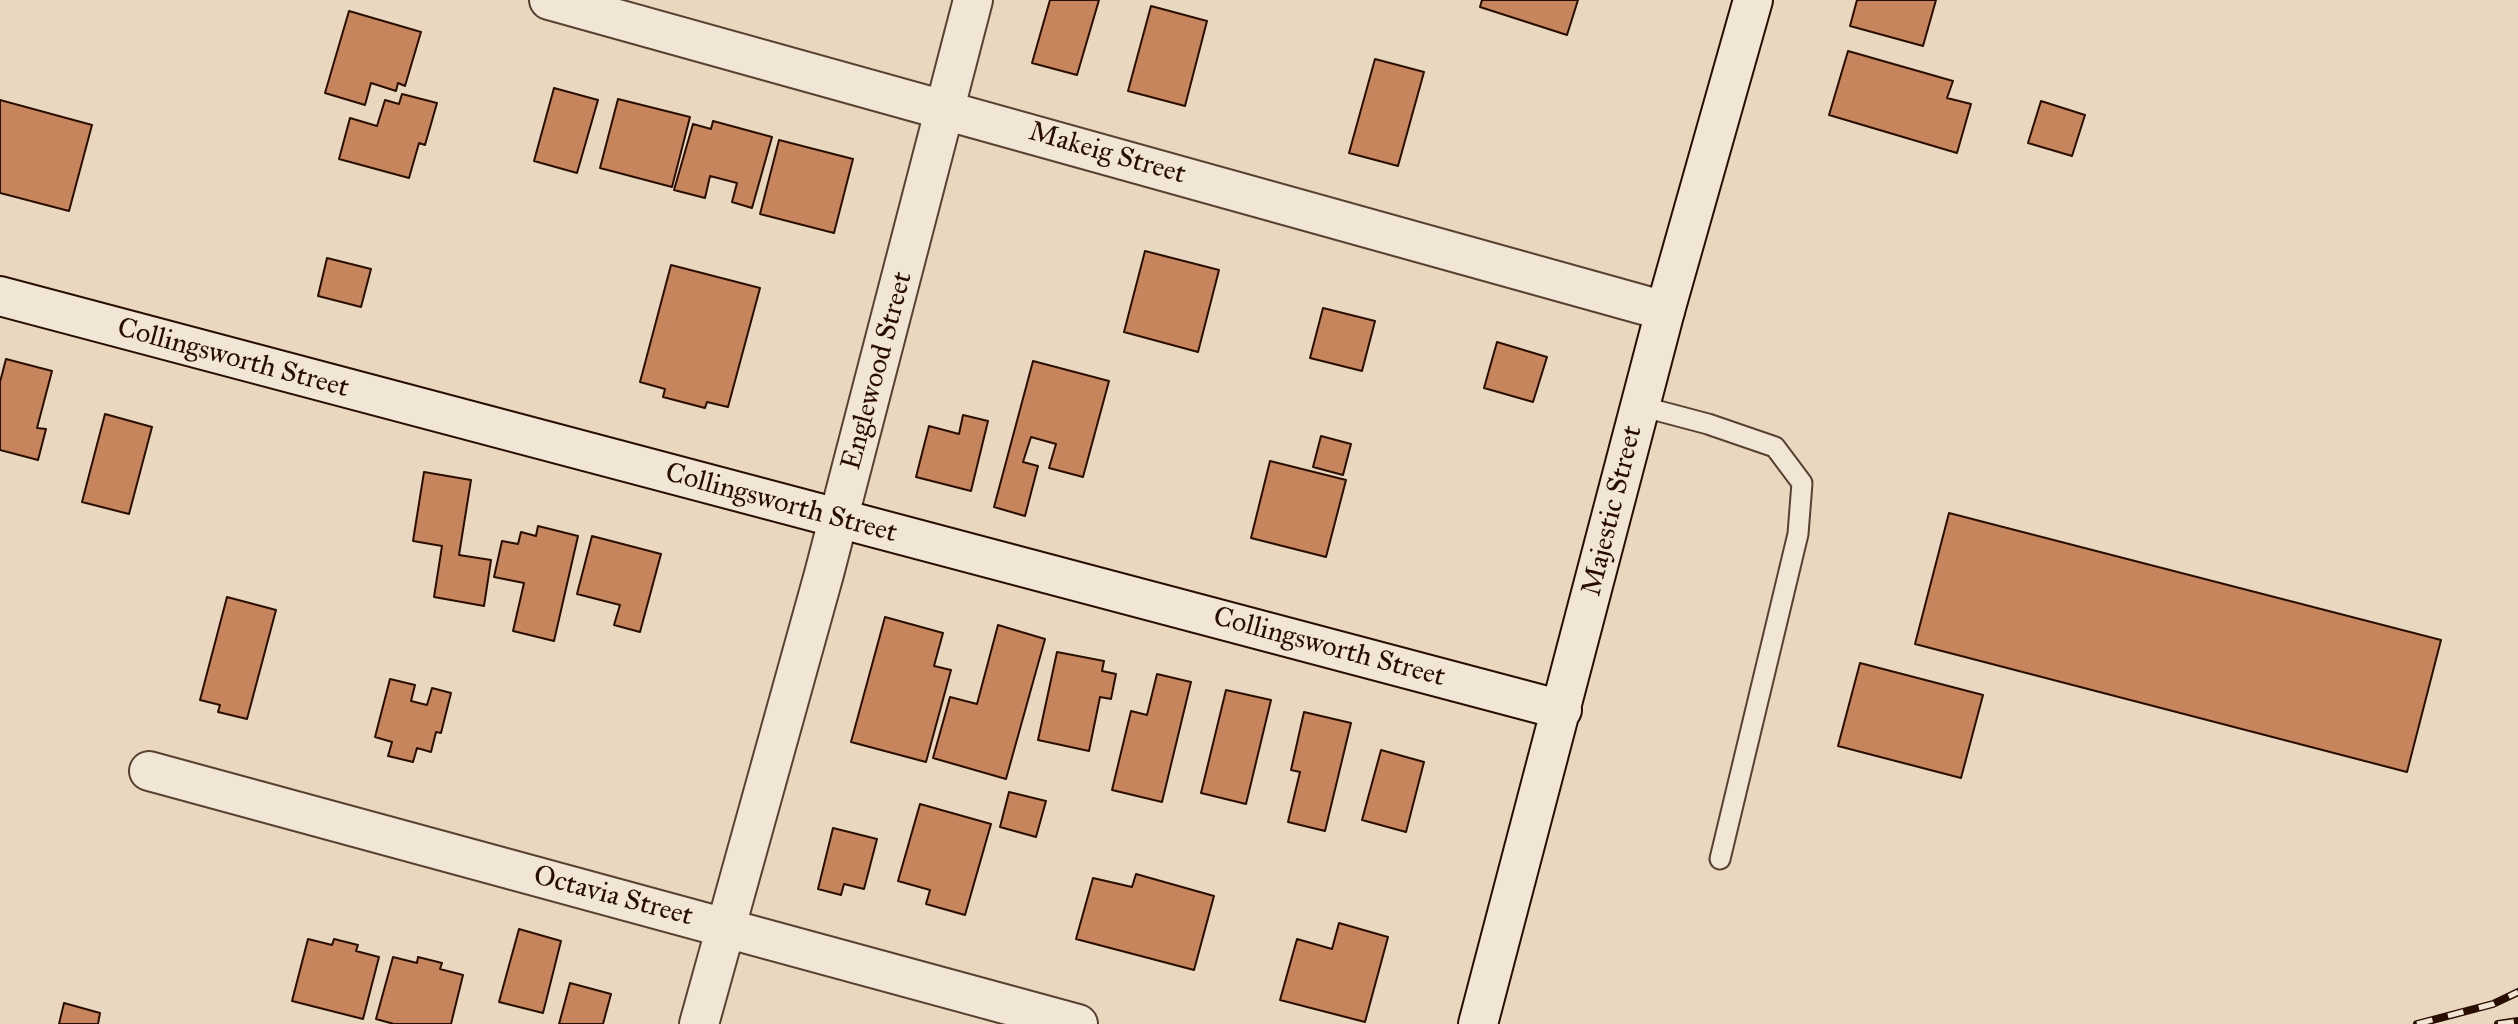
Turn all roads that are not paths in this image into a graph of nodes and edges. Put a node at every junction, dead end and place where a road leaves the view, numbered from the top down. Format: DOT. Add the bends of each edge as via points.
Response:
graph roads {
  1 [pos="549,0"];
  2 [pos="973,0"];
  3 [pos="1753,0"];
  4 [pos="947,109"];
  5 [pos="0,296"];
  6 [pos="1665,311"];
  7 [pos="1640,406"];
  8 [pos="839,519"];
  9 [pos="1562,710"];
  10 [pos="149,771"];
  11 [pos="1720,859"];
  12 [pos="724,928"];
  13 [pos="699,1024"];
  14 [pos="1078,1024"];
  15 [pos="1478,1024"];
  1 -- 4 [label="street, Makeig Street"];
  2 -- 4 [label="street, Englewood Street"];
  3 -- 6 [label="street, Majestic Street"];
  4 -- 6 [label="street, Makeig Street"];
  4 -- 8 [label="street, Englewood Street"];
  5 -- 8 [label="street, Collingsworth Street"];
  6 -- 7 [label="street, Majestic Street"];
  7 -- 9 [label="street, Majestic Street"];
  7 -- 11 [label="lane" via="1775,447 1802,483 1798,534"];
  8 -- 9 [label="street, Collingsworth Street"];
  8 -- 12 [label="street, Englewood Street"];
  9 -- 15 [label="street, Majestic Street"];
  10 -- 12 [label="street, Octavia Street"];
  12 -- 13 [label="street, Englewood Street"];
  12 -- 14 [label="street, Octavia Street"];
}
